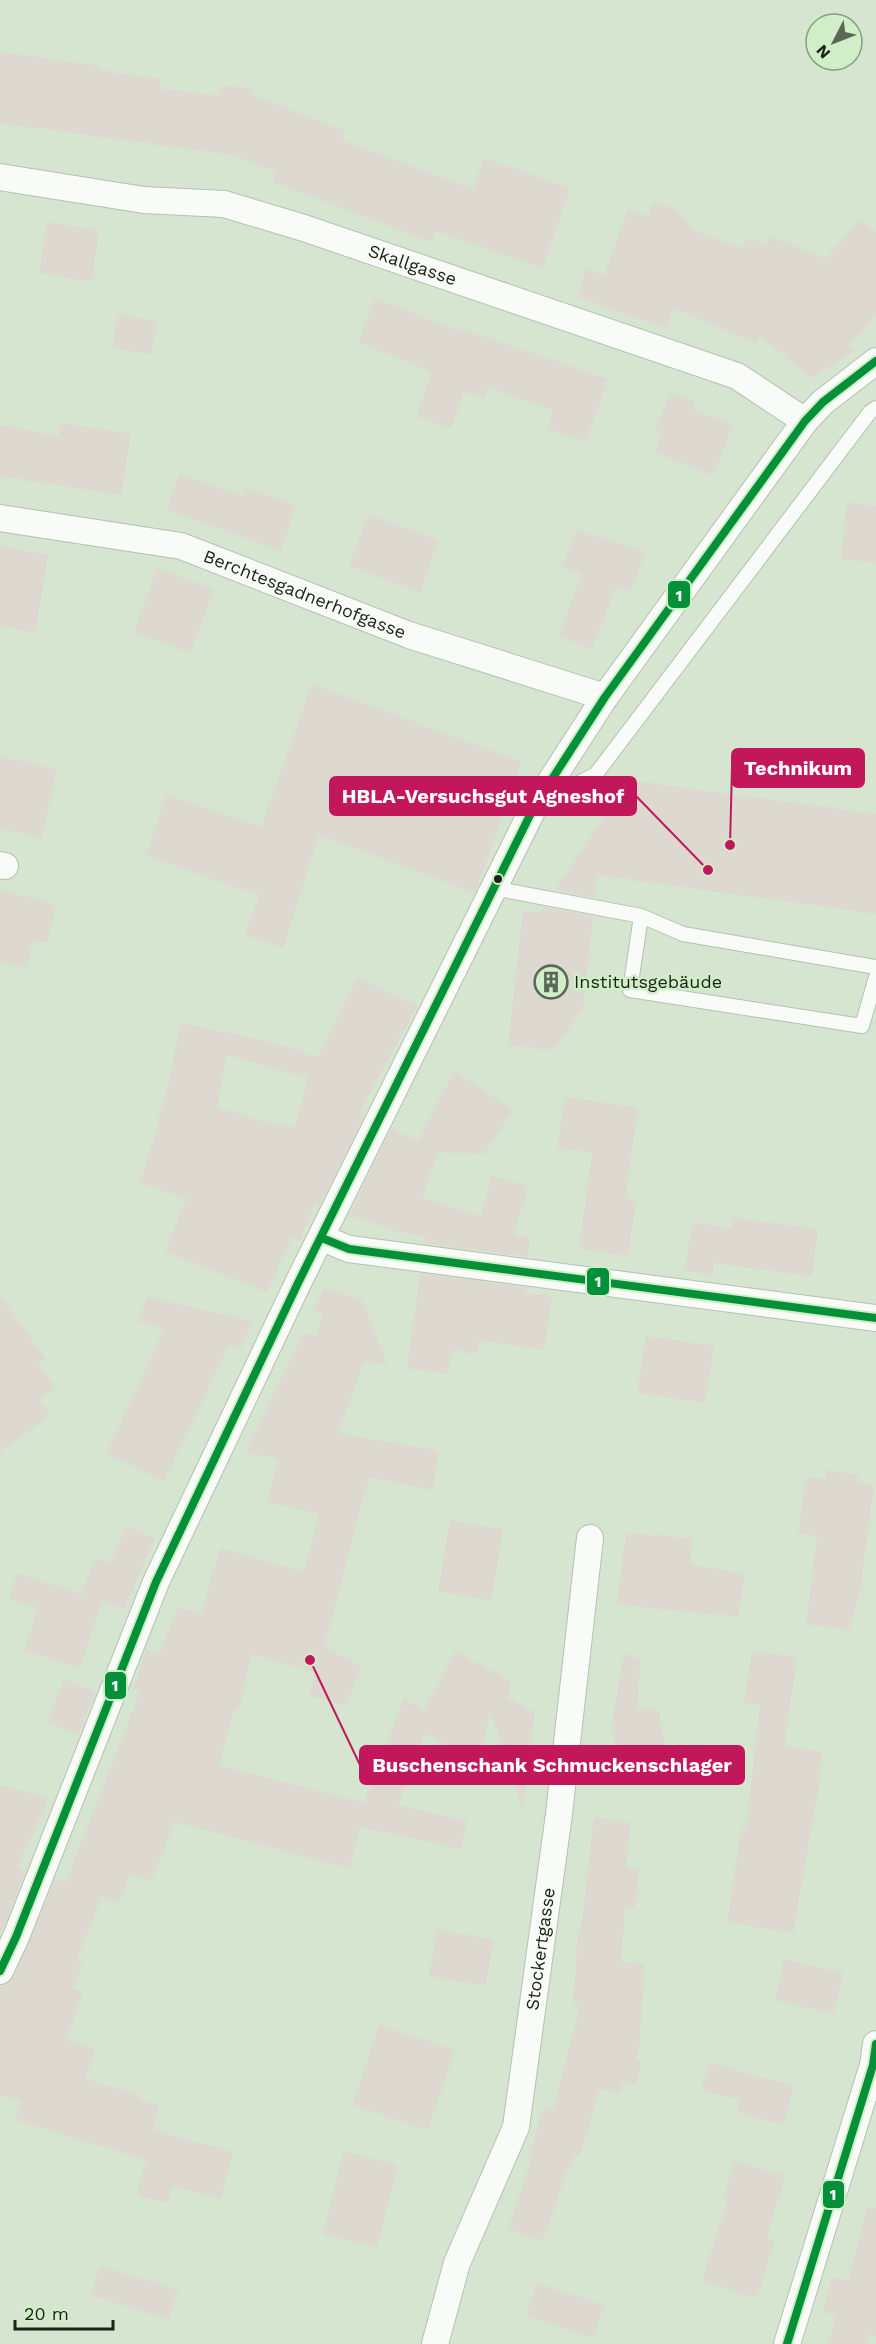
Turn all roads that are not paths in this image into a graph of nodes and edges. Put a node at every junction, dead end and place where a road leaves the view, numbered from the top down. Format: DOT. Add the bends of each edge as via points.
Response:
graph roads {
  1 [pos="0,177"];
  2 [pos="876,361"];
  3 [pos="876,408"];
  4 [pos="806,421"];
  5 [pos="0,518"];
  6 [pos="605,697"];
  7 [pos="534,807"];
  8 [pos="493,888"];
  9 [pos="641,916"];
  10 [pos="876,967"];
  11 [pos="876,977"];
  12 [pos="322,1238"];
  13 [pos="876,1318"];
  14 [pos="590,1538"];
  15 [pos="0,1971"];
  16 [pos="875,2059"];
  17 [pos="435,2344"];
  18 [pos="787,2344"];
  1 -- 4 [label="street, Skallgasse" via="144,200 224,204 304,228 737,376"];
  2 -- 4 [label="street" via="823,402"];
  3 -- 7 [label="lane" via="596,774"];
  4 -- 6 [label="street"];
  5 -- 6 [label="street, Berchtesgadnerhofgasse" via="181,546 409,635"];
  6 -- 7 [label="street"];
  7 -- 8 [label="street"];
  8 -- 9 [label="lane"];
  8 -- 12 [label="street"];
  9 -- 10 [label="lane" via="683,934"];
  9 -- 11 [label="lane" via="630,990 862,1026"];
  12 -- 13 [label="street" via="349,1249"];
  12 -- 15 [label="street" via="156,1582"];
  14 -- 17 [label="street, Stockertgasse" via="559,1815 516,2127 457,2263"];
  16 -- 18 [label="street"];
}
